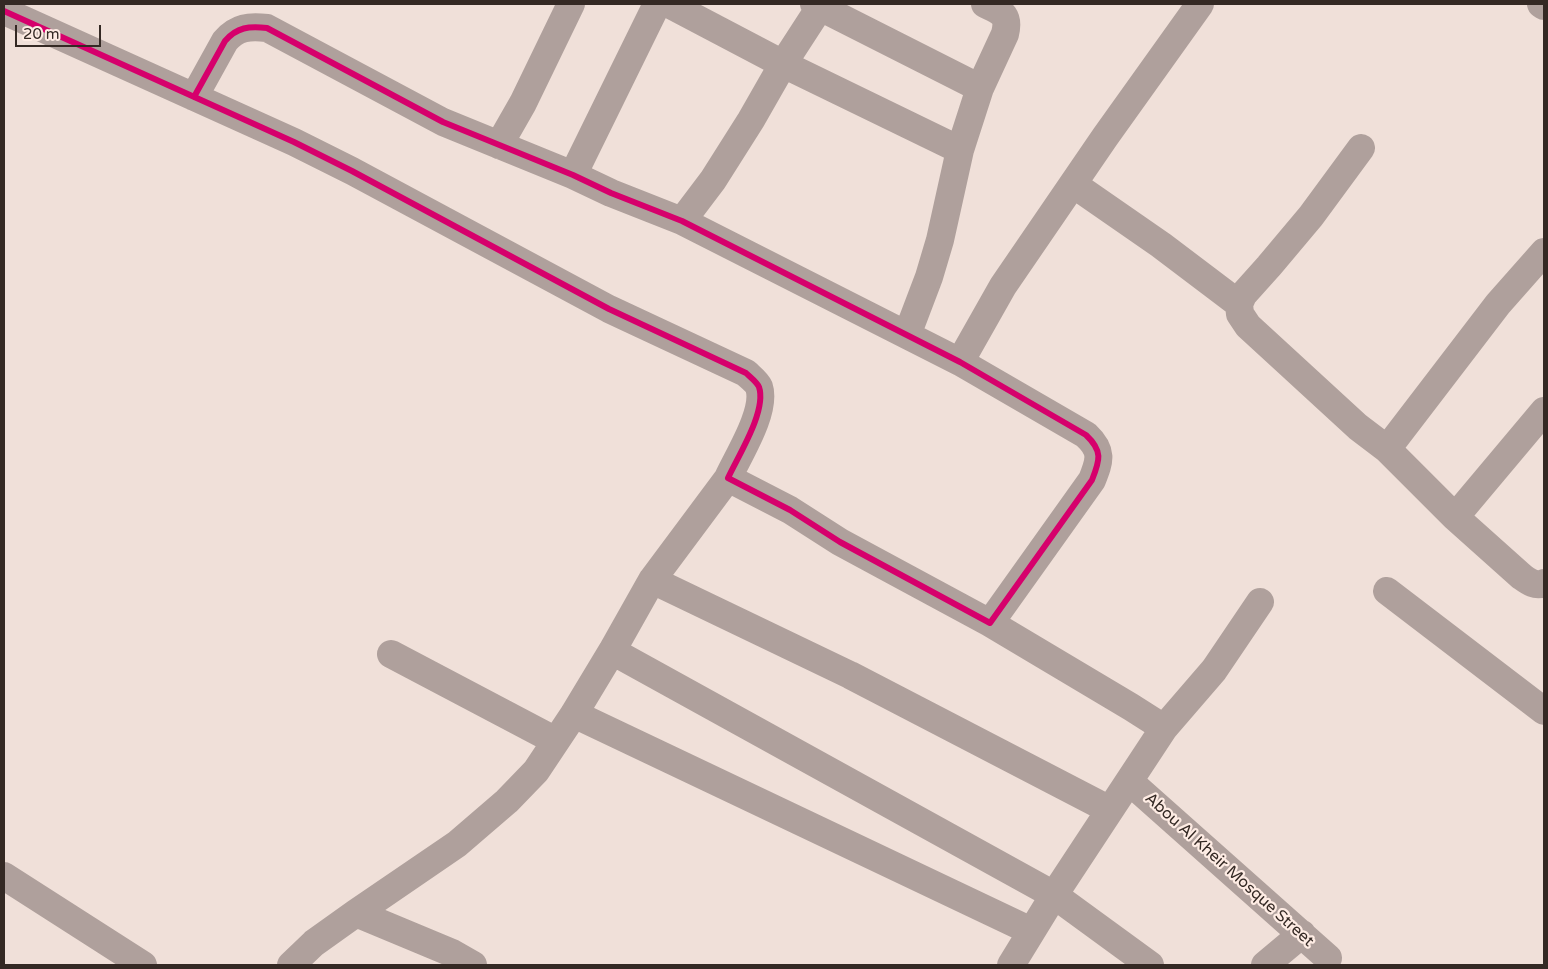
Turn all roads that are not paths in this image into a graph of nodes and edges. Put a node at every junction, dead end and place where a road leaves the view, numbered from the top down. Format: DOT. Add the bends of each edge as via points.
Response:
graph roads {
  1 [pos="571,4"];
  2 [pos="657,4"];
  3 [pos="669,4"];
  4 [pos="985,4"];
  5 [pos="1200,4"];
  6 [pos="1541,4"];
  7 [pos="817,5"];
  8 [pos="1544,6"];
  9 [pos="4,11"];
  10 [pos="783,64"];
  11 [pos="980,88"];
  12 [pos="194,97"];
  13 [pos="499,145"];
  14 [pos="1361,148"];
  15 [pos="960,150"];
  16 [pos="573,175"];
  17 [pos="1073,184"];
  18 [pos="682,221"];
  19 [pos="1544,252"];
  20 [pos="1239,304"];
  21 [pos="907,335"];
  22 [pos="960,362"];
  23 [pos="1544,411"];
  24 [pos="1387,449"];
  25 [pos="728,478"];
  26 [pos="1455,517"];
  27 [pos="652,580"];
  28 [pos="1544,583"];
  29 [pos="1387,592"];
  30 [pos="1260,602"];
  31 [pos="990,623"];
  32 [pos="612,651"];
  33 [pos="391,654"];
  34 [pos="1544,712"];
  35 [pos="574,714"];
  36 [pos="1164,728"];
  37 [pos="556,741"];
  38 [pos="1130,782"];
  39 [pos="1110,810"];
  40 [pos="4,876"];
  41 [pos="1054,895"];
  42 [pos="356,913"];
  43 [pos="1031,931"];
  44 [pos="1302,934"];
  45 [pos="1328,958"];
  46 [pos="143,965"];
  47 [pos="290,965"];
  48 [pos="473,965"];
  49 [pos="1011,965"];
  50 [pos="1149,965"];
  51 [pos="1265,965"];
  1 -- 13 [label="street"];
  2 -- 16 [label="street"];
  3 -- 10 [label="street"];
  4 -- 11 [label="street" via="1001,12 1007,25"];
  5 -- 17 [label="street"];
  6 -- 8 [label="street"];
  7 -- 10 [label="street"];
  7 -- 11 [label="street"];
  9 -- 12 [label="street"];
  10 -- 15 [label="street"];
  10 -- 18 [label="street" via="713,180"];
  11 -- 15 [label="street"];
  12 -- 13 [label="street" via="232,33 252,26 267,28 442,122"];
  12 -- 25 [label="street" via="294,142 610,308 746,373 758,385 758,410"];
  13 -- 16 [label="street"];
  14 -- 20 [label="street" via="1311,216 1243,295"];
  15 -- 21 [label="street" via="940,240"];
  16 -- 18 [label="street"];
  17 -- 20 [label="street"];
  17 -- 22 [label="street" via="1003,286"];
  18 -- 21 [label="street"];
  19 -- 24 [label="street" via="1498,304"];
  20 -- 24 [label="street" via="1240,314 1248,326 1358,427"];
  21 -- 22 [label="street"];
  22 -- 31 [label="street" via="1086,435 1099,453 1092,480"];
  23 -- 26 [label="street"];
  24 -- 26 [label="street"];
  25 -- 27 [label="street"];
  25 -- 31 [label="street"];
  26 -- 28 [label="street" via="1521,576 1531,583"];
  27 -- 32 [label="street"];
  27 -- 39 [label="street" via="850,675"];
  29 -- 34 [label="street"];
  30 -- 36 [label="street" via="1214,670"];
  31 -- 36 [label="street"];
  32 -- 35 [label="street"];
  32 -- 41 [label="street"];
  33 -- 37 [label="street"];
  35 -- 37 [label="street"];
  35 -- 43 [label="street"];
  36 -- 38 [label="street"];
  37 -- 42 [label="street" via="536,771 508,801 457,844"];
  38 -- 39 [label="street"];
  38 -- 44 [label="street, Abou Al Kheir Mosque Street"];
  39 -- 41 [label="street"];
  40 -- 46 [label="street"];
  41 -- 43 [label="street"];
  41 -- 50 [label="street"];
  42 -- 47 [label="street"];
  42 -- 48 [label="street"];
  43 -- 49 [label="street"];
  44 -- 45 [label="street, Abou Al Kheir Mosque Street"];
  44 -- 51 [label="street"];
}
